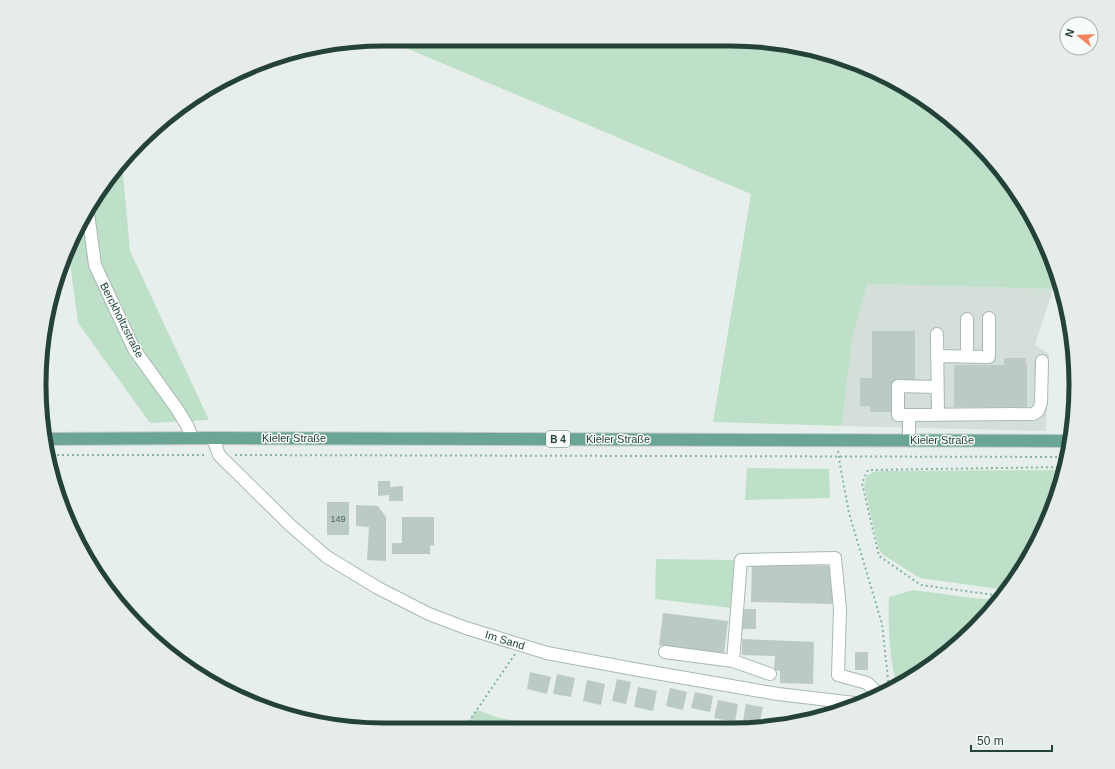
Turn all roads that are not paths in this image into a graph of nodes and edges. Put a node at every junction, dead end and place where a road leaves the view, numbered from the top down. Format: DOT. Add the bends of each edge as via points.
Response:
graph roads {
  1 [pos="89,219"];
  2 [pos="989,318"];
  3 [pos="967,319"];
  4 [pos="937,334"];
  5 [pos="937,356"];
  6 [pos="967,357"];
  7 [pos="1042,361"];
  8 [pos="937,386"];
  9 [pos="908,415"];
  10 [pos="938,415"];
  11 [pos="192,438"];
  12 [pos="213,438"];
  13 [pos="51,439"];
  14 [pos="908,440"];
  15 [pos="1064,441"];
  16 [pos="665,652"];
  17 [pos="733,661"];
  18 [pos="770,674"];
  19 [pos="875,690"];
  20 [pos="846,702"];
  1 -- 11 [label="street, Berckholtzstraße" via="95,265 134,349 177,409"];
  2 -- 6 [label="street" via="989,357"];
  3 -- 6 [label="street"];
  4 -- 5 [label="street"];
  5 -- 6 [label="street"];
  5 -- 8 [label="street"];
  7 -- 10 [label="street" via="1041,403 1038,411 1033,414"];
  8 -- 9 [label="street" via="898,386 898,415"];
  8 -- 10 [label="street"];
  9 -- 10 [label="street"];
  9 -- 14 [label="street"];
  11 -- 12 [label="main road, Kieler Straße / B 4"];
  11 -- 13 [label="main road, Kieler Straße / B 4"];
  12 -- 14 [label="main road, Kieler Straße / B 4"];
  12 -- 20 [label="street, Im Sand" via="219,454 290,525 327,557 378,588 429,614 547,653 778,694"];
  14 -- 15 [label="main road, Kieler Straße / B 4"];
  16 -- 17 [label="street"];
  17 -- 18 [label="street"];
  17 -- 19 [label="street" via="742,560 835,558 840,609 838,676 867,683"];
}
